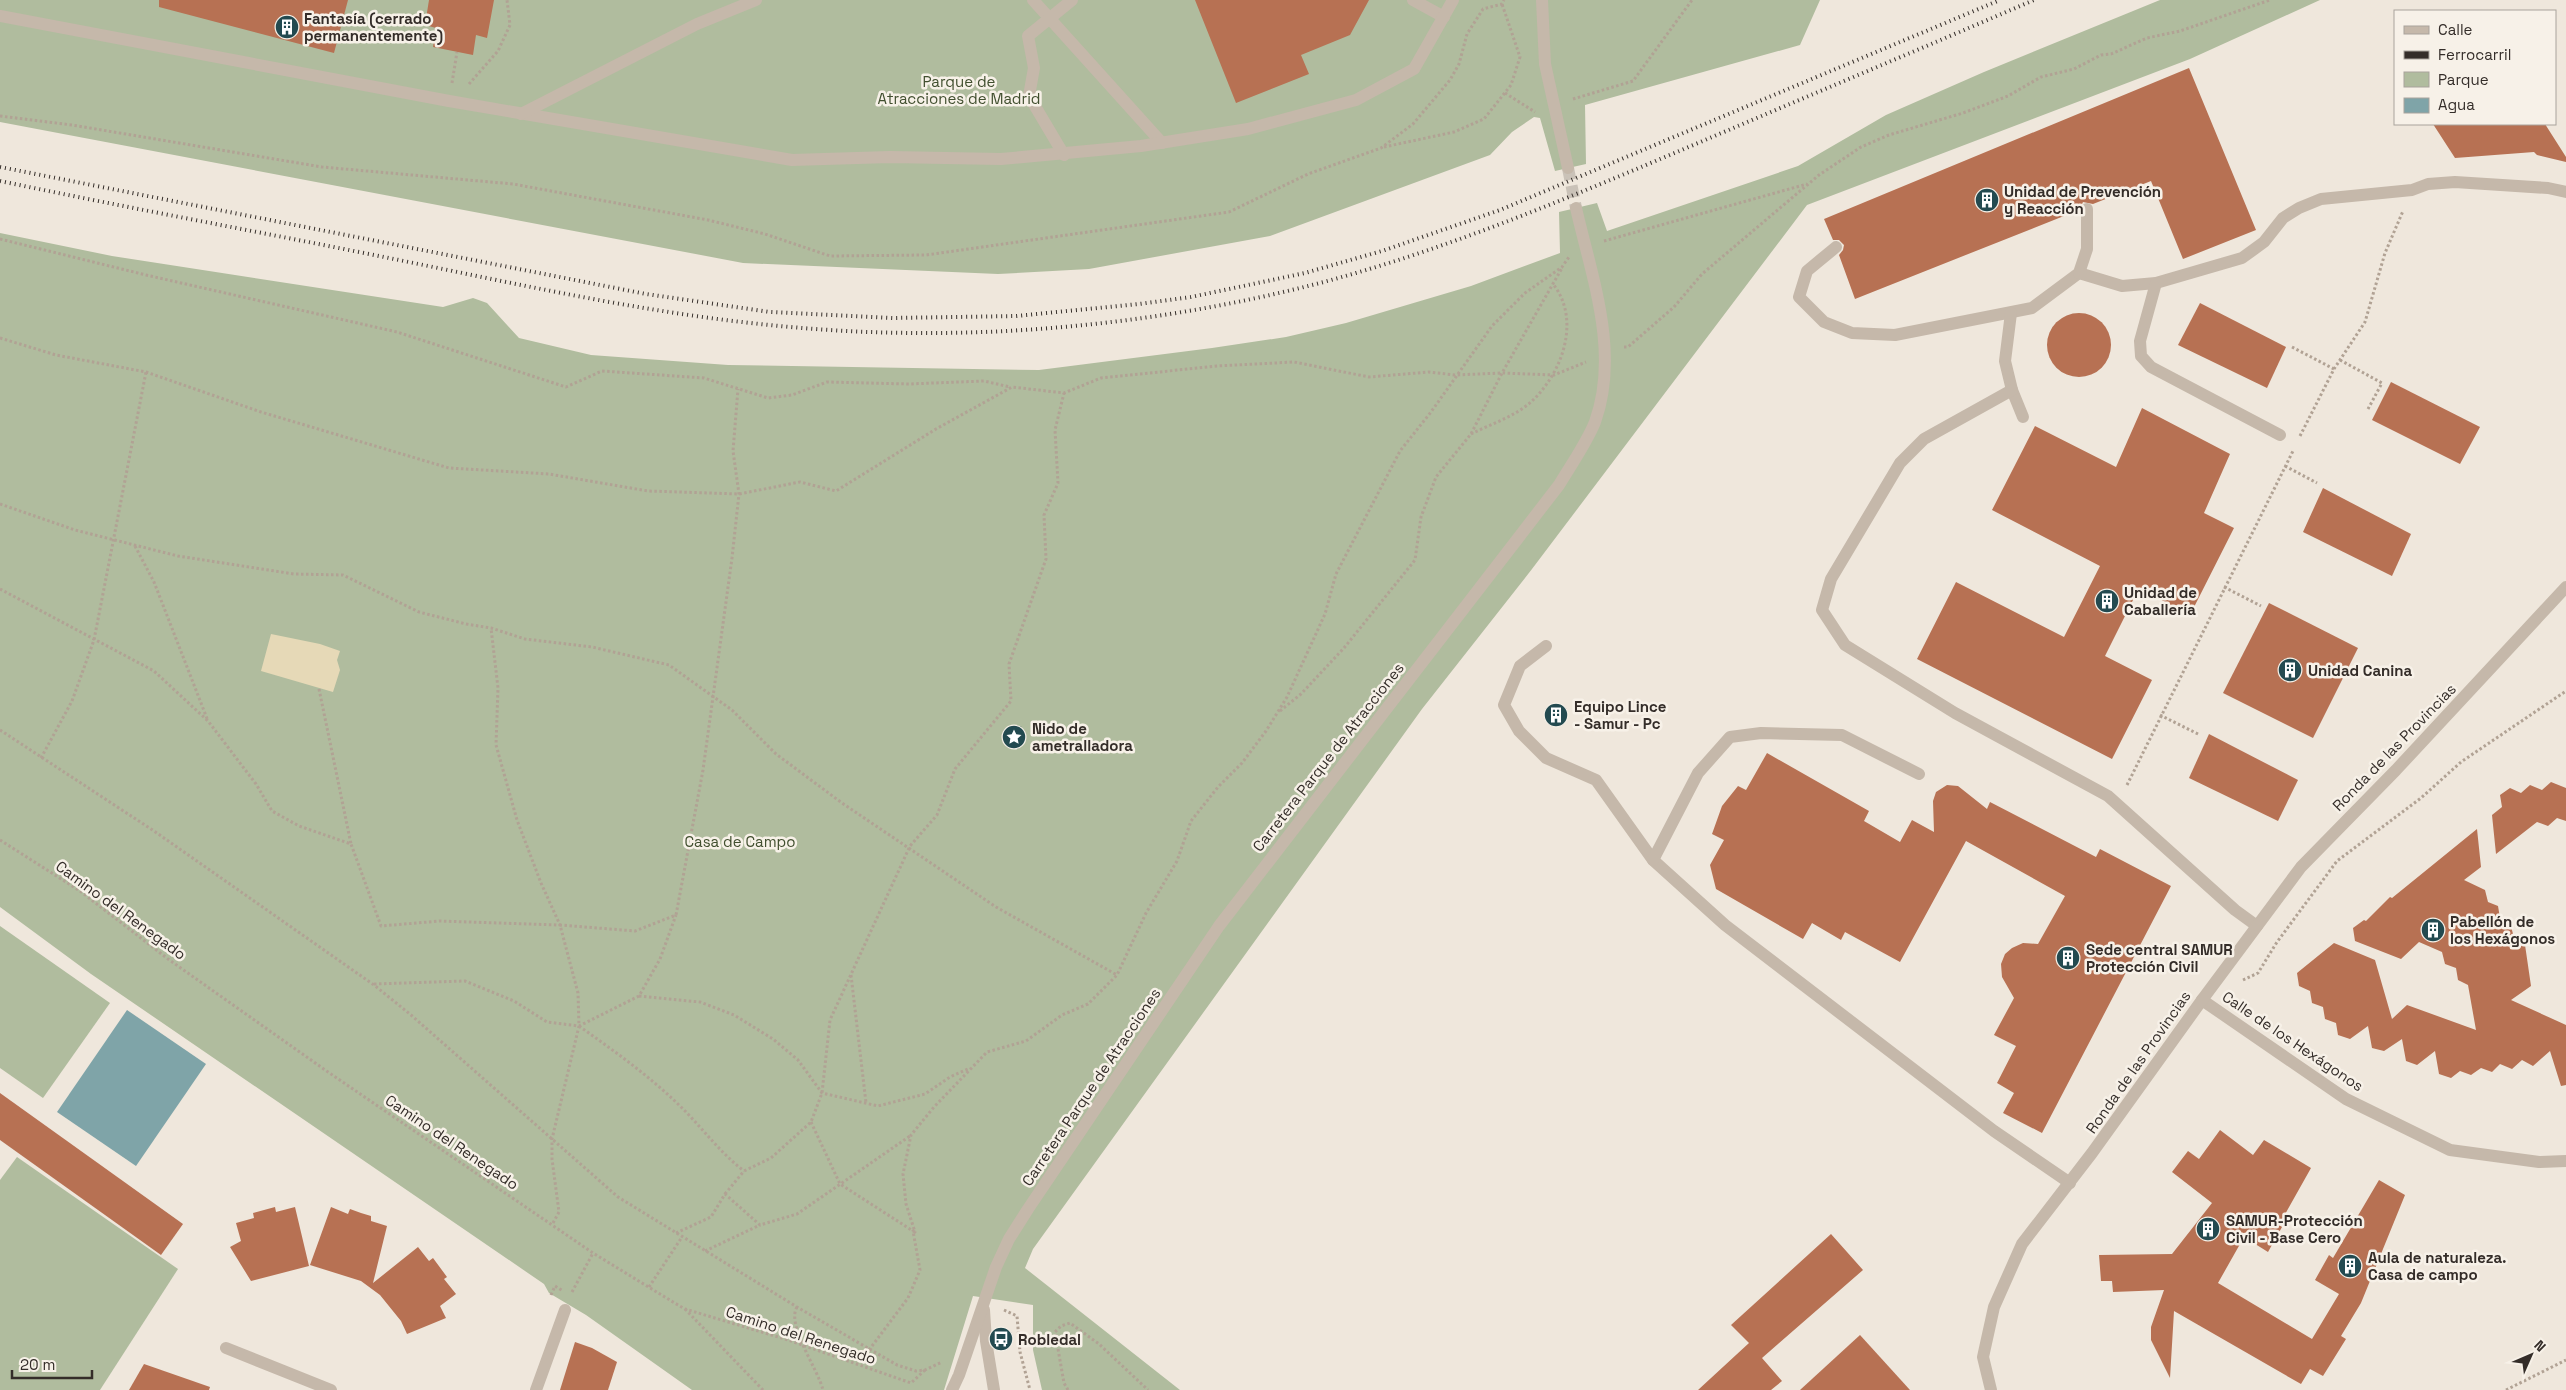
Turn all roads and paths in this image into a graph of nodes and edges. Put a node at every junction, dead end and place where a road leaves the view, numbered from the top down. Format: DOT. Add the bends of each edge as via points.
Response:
graph roads {
  1 [pos="508,0"];
  2 [pos="756,0"];
  3 [pos="1033,0"];
  4 [pos="1072,0"];
  5 [pos="1413,0"];
  6 [pos="1454,0"];
  7 [pos="1542,0"];
  8 [pos="1692,0"];
  9 [pos="2270,0"];
  10 [pos="1502,4"];
  11 [pos="0,16"];
  12 [pos="1444,17"];
  13 [pos="1048,18"];
  14 [pos="457,52"];
  15 [pos="1505,93"];
  16 [pos="452,101"];
  17 [pos="1554,105"];
  18 [pos="522,114"];
  19 [pos="1558,128"];
  20 [pos="1162,143"];
  21 [pos="1381,148"];
  22 [pos="1064,155"];
  23 [pos="1568,168"];
  24 [pos="1810,183"];
  25 [pos="2412,190"];
  26 [pos="2566,192"];
  27 [pos="1576,208"];
  28 [pos="2087,209"];
  29 [pos="0,239"];
  30 [pos="1602,241"];
  31 [pos="1584,244"];
  32 [pos="1836,247"];
  33 [pos="1562,267"];
  34 [pos="2079,273"];
  35 [pos="2156,283"];
  36 [pos="1553,284"];
  37 [pos="2011,313"];
  38 [pos="0,338"];
  39 [pos="2292,347"];
  40 [pos="1605,351"];
  41 [pos="2340,360"];
  42 [pos="2334,369"];
  43 [pos="146,372"];
  44 [pos="1502,373"];
  45 [pos="1455,375"];
  46 [pos="1554,375"];
  47 [pos="1012,387"];
  48 [pos="738,389"];
  49 [pos="2012,390"];
  50 [pos="1064,393"];
  51 [pos="2368,410"];
  52 [pos="2024,417"];
  53 [pos="1471,434"];
  54 [pos="2280,435"];
  55 [pos="2285,466"];
  56 [pos="2317,483"];
  57 [pos="738,494"];
  58 [pos="0,504"];
  59 [pos="114,541"];
  60 [pos="135,546"];
  61 [pos="2224,587"];
  62 [pos="2566,587"];
  63 [pos="0,589"];
  64 [pos="2261,606"];
  65 [pos="491,628"];
  66 [pos="94,640"];
  67 [pos="1546,646"];
  68 [pos="319,689"];
  69 [pos="2566,691"];
  70 [pos="714,697"];
  71 [pos="1278,713"];
  72 [pos="2160,715"];
  73 [pos="208,721"];
  74 [pos="0,730"];
  75 [pos="2200,735"];
  76 [pos="41,758"];
  77 [pos="1919,774"];
  78 [pos="2117,803"];
  79 [pos="0,840"];
  80 [pos="351,844"];
  81 [pos="910,846"];
  82 [pos="1652,860"];
  83 [pos="676,915"];
  84 [pos="560,925"];
  85 [pos="2257,926"];
  86 [pos="851,974"];
  87 [pos="1117,975"];
  88 [pos="374,984"];
  89 [pos="2234,984"];
  90 [pos="639,996"];
  91 [pos="2202,1000"];
  92 [pos="579,1026"];
  93 [pos="971,1067"];
  94 [pos="822,1093"];
  95 [pos="866,1103"];
  96 [pos="811,1122"];
  97 [pos="911,1135"];
  98 [pos="552,1139"];
  99 [pos="2566,1161"];
  100 [pos="744,1171"];
  101 [pos="2070,1183"];
  102 [pos="840,1184"];
  103 [pos="725,1194"];
  104 [pos="553,1223"];
  105 [pos="760,1225"];
  106 [pos="913,1231"];
  107 [pos="676,1232"];
  108 [pos="682,1237"];
  109 [pos="706,1251"];
  110 [pos="593,1252"];
  111 [pos="649,1288"];
  112 [pos="570,1295"];
  113 [pos="984,1305"];
  114 [pos="797,1307"];
  115 [pos="685,1309"];
  116 [pos="565,1310"];
  117 [pos="1004,1310"];
  118 [pos="804,1347"];
  119 [pos="226,1348"];
  120 [pos="870,1350"];
  121 [pos="947,1356"];
  122 [pos="2566,1360"];
  123 [pos="925,1370"];
  124 [pos="331,1390"];
  125 [pos="536,1390"];
  126 [pos="763,1390"];
  127 [pos="823,1390"];
  128 [pos="952,1390"];
  129 [pos="994,1390"];
  130 [pos="1030,1390"];
  131 [pos="1068,1390"];
  132 [pos="1148,1390"];
  133 [pos="1991,1390"];
  134 [pos="2506,1390"];
  1 -- 16 [label="path" via="510,25 498,51"];
  2 -- 18 [label="street" via="697,24"];
  3 -- 13 [label="street"];
  4 -- 13 [label="street"];
  5 -- 12 [label="street"];
  6 -- 12 [label="street"];
  7 -- 17 [label="street" via="1545,64"];
  8 -- 17 [label="path" via="1633,81"];
  9 -- 24 [label="path" via="2180,31 2142,40 2074,69 2041,77 2008,96 1963,114 1877,139 1840,159"];
  10 -- 15 [label="path" via="1520,58"];
  11 -- 16 [label="street"];
  12 -- 20 [label="street" via="1414,69 1356,100 1248,129"];
  13 -- 20 [label="street"];
  13 -- 22 [label="street" via="1028,36 1034,68 1029,96"];
  14 -- 16 [label="path"];
  15 -- 19 [label="path"];
  15 -- 21 [label="path" via="1484,119 1454,132"];
  16 -- 18 [label="street"];
  17 -- 19 [label="street"];
  18 -- 22 [label="street" via="792,160 890,157 1001,159"];
  19 -- 23 [label="street"];
  20 -- 22 [label="street"];
  24 -- 30 [label="path"];
  24 -- 40 [label="path" via="1702,274 1674,307 1628,347"];
  25 -- 26 [label="street" via="2428,184 2454,182"];
  25 -- 35 [label="street" via="2321,199 2283,218 2264,242 2242,258"];
  25 -- 41 [label="path" via="2385,253 2365,322"];
  27 -- 31 [label="street, Carretera Parque de Atracciones"];
  28 -- 34 [label="street" via="2087,249"];
  29 -- 48 [label="path" via="146,276 397,332 566,387 602,371 704,378"];
  31 -- 33 [label="path" via="1577,242"];
  31 -- 40 [label="street, Carretera Parque de Atracciones" via="1604,332"];
  32 -- 37 [label="street" via="1806,271 1799,297 1824,322 1852,333 1895,335"];
  33 -- 36 [label="path"];
  33 -- 45 [label="path" via="1542,278 1518,299 1492,326"];
  34 -- 35 [label="street" via="2122,286"];
  34 -- 37 [label="street" via="2032,308"];
  35 -- 54 [label="street" via="2140,341 2141,356 2151,367"];
  36 -- 44 [label="path"];
  36 -- 46 [label="path" via="1565,302 1568,325"];
  37 -- 49 [label="street" via="2005,361"];
  38 -- 43 [label="path" via="56,355"];
  39 -- 42 [label="path"];
  40 -- 46 [label="path"];
  40 -- 113 [label="street, Carretera Parque de Atracciones" via="1605,383 1594,424 1559,485 1219,926 1009,1239"];
  41 -- 42 [label="path"];
  41 -- 51 [label="path" via="2382,383"];
  42 -- 55 [label="path"];
  43 -- 57 [label="path" via="261,412 449,468 549,474 648,491"];
  43 -- 59 [label="path"];
  44 -- 45 [label="path"];
  44 -- 46 [label="path"];
  44 -- 53 [label="path"];
  45 -- 50 [label="path" via="1429,372 1369,377 1294,362 1100,378"];
  45 -- 71 [label="path" via="1400,451 1357,530 1336,574 1304,662"];
  46 -- 53 [label="path" via="1521,410"];
  47 -- 48 [label="path" via="984,381 909,384 827,382 792,395 768,398"];
  47 -- 50 [label="path"];
  47 -- 57 [label="path" via="936,429 836,491 800,482"];
  48 -- 57 [label="path" via="733,451"];
  49 -- 52 [label="street"];
  49 -- 78 [label="street" via="1924,439 1900,463 1831,579 1822,610 1845,645 1955,713"];
  50 -- 81 [label="path" via="1055,430 1058,483 1044,515 1046,559 1009,664 1012,702 955,769 936,815"];
  53 -- 71 [label="path" via="1436,476 1421,518 1415,560 1344,648 1301,694"];
  55 -- 56 [label="path"];
  55 -- 61 [label="path"];
  57 -- 70 [label="path"];
  58 -- 59 [label="path"];
  59 -- 60 [label="path"];
  59 -- 66 [label="path"];
  60 -- 65 [label="path" via="294,574 342,574 418,612"];
  60 -- 73 [label="path" via="154,582"];
  61 -- 64 [label="path"];
  61 -- 72 [label="path"];
  62 -- 85 [label="street, Ronda de las Provincias" via="2396,770 2301,866"];
  63 -- 66 [label="path"];
  65 -- 70 [label="path" via="525,639 592,647 669,665"];
  65 -- 84 [label="path" via="498,688 496,745 517,820"];
  66 -- 73 [label="path" via="154,671"];
  66 -- 76 [label="path" via="72,701"];
  67 -- 82 [label="street" via="1520,666 1504,705 1519,731 1546,758 1596,780"];
  68 -- 80 [label="path"];
  69 -- 89 [label="path" via="2461,762 2421,798 2337,861 2258,973"];
  70 -- 81 [label="path" via="732,710 776,754 842,803"];
  70 -- 83 [label="path"];
  71 -- 87 [label="path" via="1242,764 1218,787 1191,821 1177,861 1146,914"];
  72 -- 75 [label="path"];
  72 -- 78 [label="path"];
  73 -- 80 [label="path" via="256,784 272,811 299,826"];
  74 -- 76 [label="path"];
  76 -- 88 [label="path"];
  77 -- 82 [label="street" via="1842,735 1761,733 1730,736 1698,772"];
  78 -- 85 [label="street" via="2235,910"];
  79 -- 104 [label="path, Camino del Renegado" via="80,891 168,959 328,1072"];
  80 -- 84 [label="path" via="381,926 440,921"];
  81 -- 86 [label="path"];
  81 -- 87 [label="path" via="996,906"];
  82 -- 101 [label="street" via="1725,925 1994,1131"];
  83 -- 84 [label="path" via="635,931"];
  83 -- 90 [label="path" via="660,959"];
  84 -- 92 [label="path" via="578,992"];
  85 -- 91 [label="street, Ronda de las Provincias"];
  86 -- 94 [label="path" via="830,1020"];
  86 -- 95 [label="path"];
  87 -- 93 [label="path" via="1088,1004 1062,1015 1026,1041 987,1052"];
  88 -- 92 [label="path" via="464,981 514,1001 548,1022"];
  88 -- 98 [label="path"];
  90 -- 92 [label="path"];
  90 -- 94 [label="path" via="700,1002 734,1015 773,1039 798,1060"];
  91 -- 99 [label="street, Calle de los Hexágonos" via="2346,1099 2450,1150 2539,1162"];
  91 -- 101 [label="street, Ronda de las Provincias"];
  92 -- 98 [label="path"];
  92 -- 100 [label="path" via="634,1065 688,1113"];
  93 -- 95 [label="path" via="925,1094 878,1106"];
  93 -- 97 [label="path"];
  94 -- 95 [label="path"];
  94 -- 96 [label="path"];
  96 -- 100 [label="path" via="771,1158"];
  96 -- 102 [label="path"];
  97 -- 102 [label="path"];
  97 -- 106 [label="path" via="903,1174"];
  98 -- 104 [label="path" via="559,1212"];
  98 -- 107 [label="path" via="618,1197"];
  100 -- 103 [label="path"];
  101 -- 133 [label="street, Ronda de las Provincias" via="2022,1244 1994,1307 1984,1357"];
  102 -- 105 [label="path" via="797,1214"];
  102 -- 106 [label="path"];
  103 -- 105 [label="path"];
  103 -- 107 [label="path" via="711,1217"];
  104 -- 110 [label="path, Camino del Renegado"];
  105 -- 109 [label="path"];
  106 -- 120 [label="path" via="920,1270 908,1298"];
  107 -- 108 [label="path"];
  108 -- 109 [label="path"];
  108 -- 111 [label="path"];
  109 -- 114 [label="path"];
  110 -- 111 [label="path, Camino del Renegado"];
  110 -- 112 [label="path"];
  111 -- 115 [label="path, Camino del Renegado"];
  113 -- 128 [label="street, Carretera Parque de Atracciones"];
  113 -- 129 [label="street, Carretera Parque de Atracciones"];
  114 -- 118 [label="path" via="793,1316"];
  114 -- 120 [label="path"];
  115 -- 118 [label="path, Camino del Renegado"];
  115 -- 126 [label="path"];
  116 -- 125 [label="street"];
  117 -- 130 [label="path" via="1017,1316 1020,1352"];
  118 -- 123 [label="path, Camino del Renegado" via="911,1383"];
  118 -- 127 [label="path" via="819,1374"];
  119 -- 124 [label="street"];
  120 -- 123 [label="path" via="906,1369"];
  121 -- 123 [label="path"];
  122 -- 134 [label="path"];
  131 -- 132 [label="path" via="1055,1332 1070,1322"];
}
